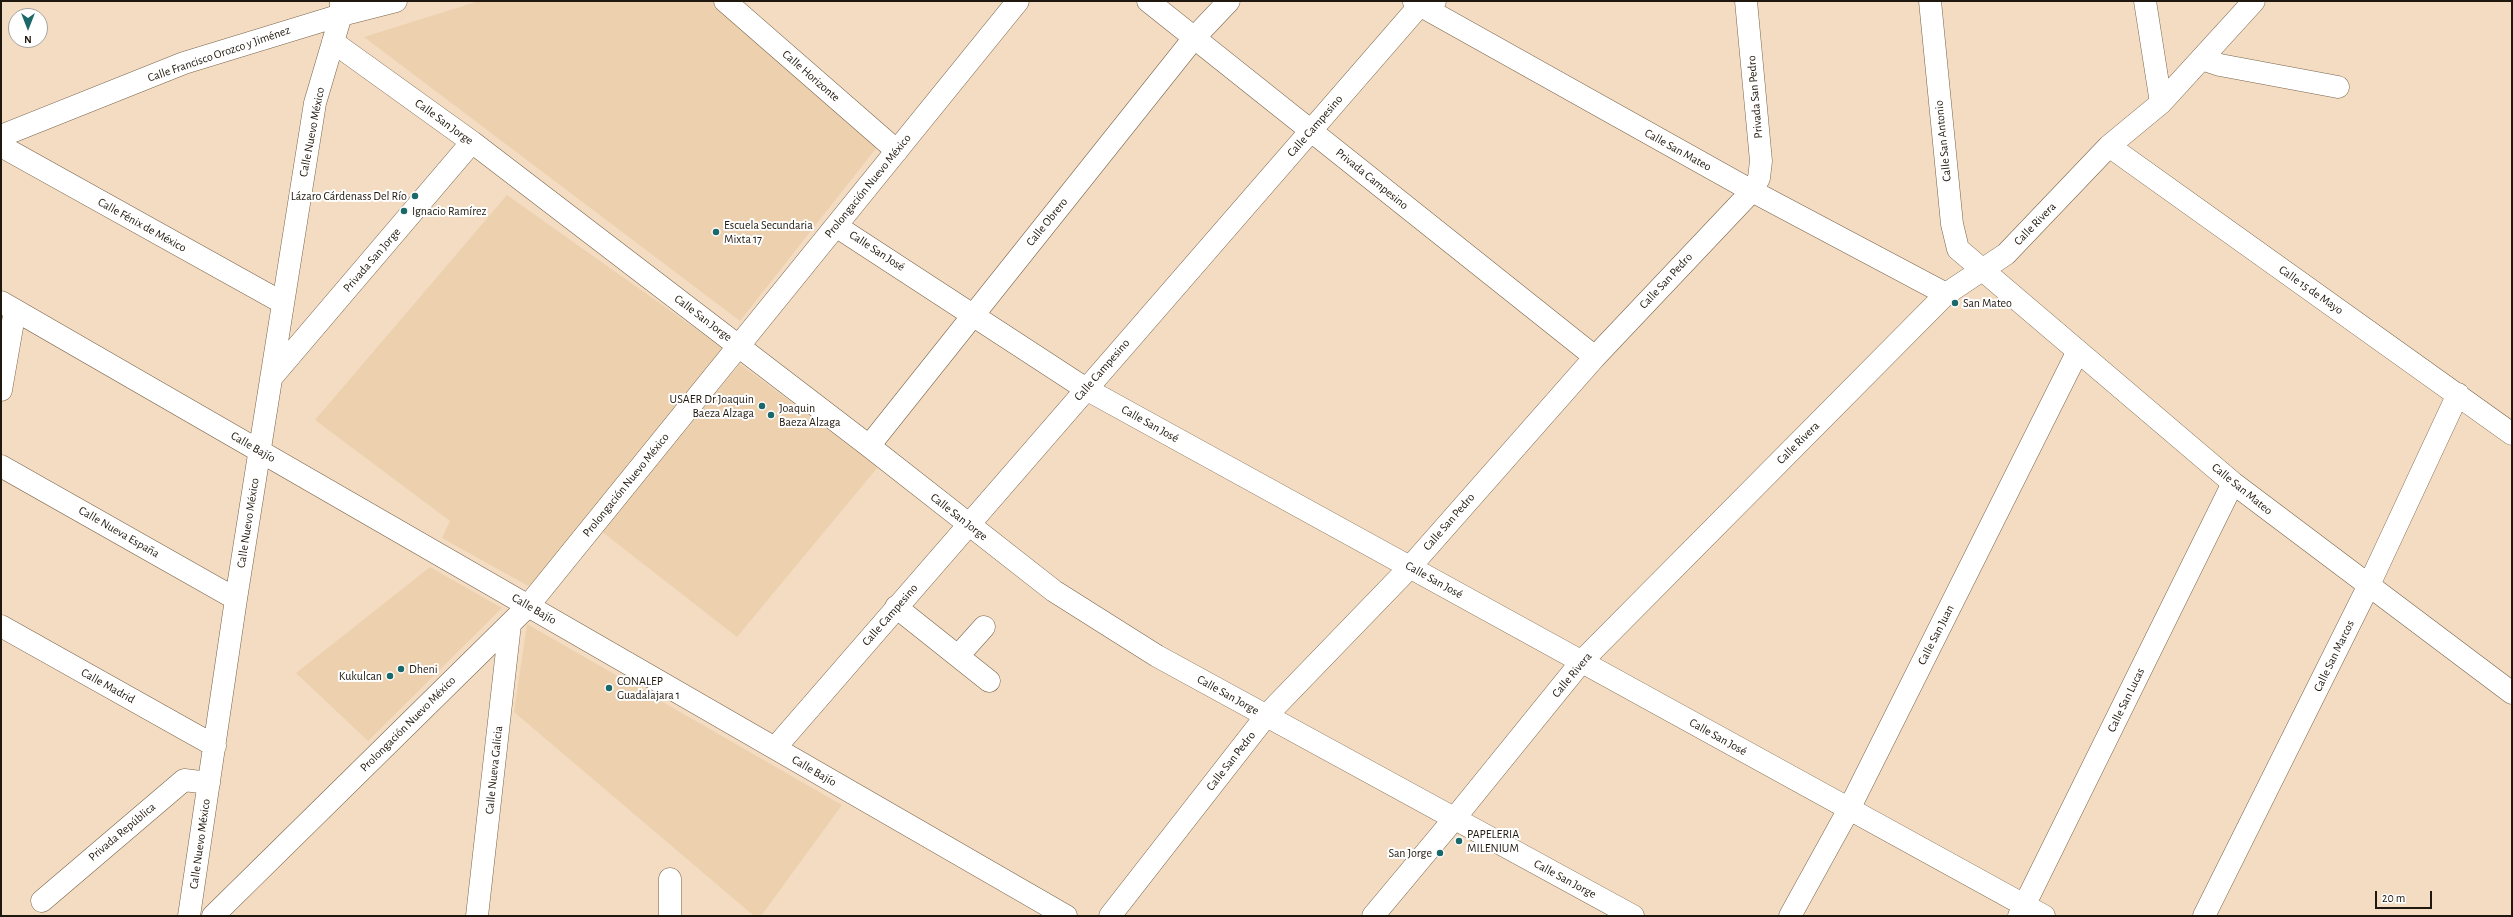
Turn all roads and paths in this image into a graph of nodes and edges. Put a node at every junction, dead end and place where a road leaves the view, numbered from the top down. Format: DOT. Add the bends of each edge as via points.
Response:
graph roads {
  1 [pos="396,1"];
  2 [pos="726,1"];
  3 [pos="1018,1"];
  4 [pos="1148,1"];
  5 [pos="1229,1"];
  6 [pos="1746,1"];
  7 [pos="1930,1"];
  8 [pos="2145,1"];
  9 [pos="2254,1"];
  10 [pos="1423,2"];
  11 [pos="341,8"];
  12 [pos="1194,38"];
  13 [pos="333,42"];
  14 [pos="2202,59"];
  15 [pos="2338,86"];
  16 [pos="2162,103"];
  17 [pos="1311,130"];
  18 [pos="1,136"];
  19 [pos="472,142"];
  20 [pos="1,146"];
  21 [pos="2109,146"];
  22 [pos="897,151"];
  23 [pos="1752,191"];
  24 [pos="836,226"];
  25 [pos="1982,270"];
  26 [pos="1946,294"];
  27 [pos="283,303"];
  28 [pos="8,306"];
  29 [pos="974,314"];
  30 [pos="739,346"];
  31 [pos="2078,351"];
  32 [pos="1594,357"];
  33 [pos="271,378"];
  34 [pos="1086,389"];
  35 [pos="1,390"];
  36 [pos="2458,394"];
  37 [pos="2512,434"];
  38 [pos="869,446"];
  39 [pos="260,451"];
  40 [pos="1,466"];
  41 [pos="2233,483"];
  42 [pos="968,524"];
  43 [pos="1410,567"];
  44 [pos="2368,587"];
  45 [pos="236,599"];
  46 [pos="528,606"];
  47 [pos="896,607"];
  48 [pos="510,624"];
  49 [pos="1,626"];
  50 [pos="984,626"];
  51 [pos="958,656"];
  52 [pos="1582,661"];
  53 [pos="989,682"];
  54 [pos="2512,693"];
  55 [pos="1266,716"];
  56 [pos="215,746"];
  57 [pos="775,748"];
  58 [pos="209,783"];
  59 [pos="1849,809"];
  60 [pos="1454,819"];
  61 [pos="670,879"];
  62 [pos="42,901"];
  63 [pos="2022,911"];
  64 [pos="189,916"];
  65 [pos="213,916"];
  66 [pos="477,916"];
  67 [pos="670,916"];
  68 [pos="1066,916"];
  69 [pos="1110,916"];
  70 [pos="1373,916"];
  71 [pos="1634,916"];
  72 [pos="1790,916"];
  73 [pos="2044,916"];
  74 [pos="2204,916"];
  1 -- 11 [label="street, Calle Francisco Orozco y Jiménez"];
  2 -- 22 [label="street, Calle Horizonte"];
  3 -- 22 [label="street, Prolongación Nuevo México"];
  4 -- 12 [label="street, Privada Campesino"];
  5 -- 12 [label="street, Calle Obrero"];
  6 -- 23 [label="street, Privada San Pedro" via="1761,161 1759,178"];
  7 -- 25 [label="street, Calle San Antonio" via="1952,224 1958,249"];
  8 -- 16 [label="street"];
  9 -- 14 [label="street, Calle Rivera"];
  10 -- 17 [label="street, Calle Campesino"];
  10 -- 23 [label="street, Calle San Mateo"];
  11 -- 13 [label="street, Calle Nuevo México"];
  11 -- 18 [label="street, Calle Francisco Orozco y Jiménez" via="184,63"];
  12 -- 17 [label="street, Privada Campesino"];
  12 -- 29 [label="street, Calle Obrero"];
  13 -- 19 [label="street, Calle San Jorge"];
  13 -- 27 [label="street, Calle Nuevo México" via="315,103"];
  14 -- 15 [label="street" via="2220,65"];
  14 -- 16 [label="street, Calle Rivera"];
  16 -- 21 [label="street, Calle Rivera"];
  17 -- 32 [label="street, Privada Campesino"];
  17 -- 34 [label="street, Calle Campesino"];
  19 -- 30 [label="street, Calle San Jorge"];
  19 -- 33 [label="street, Privada San Jorge"];
  20 -- 27 [label="street, Calle Fénix de México"];
  21 -- 25 [label="street, Calle Rivera" via="2006,254"];
  21 -- 36 [label="street, Calle 15 de Mayo"];
  22 -- 24 [label="street, Prolongación Nuevo México"];
  23 -- 26 [label="street, Calle San Mateo"];
  23 -- 32 [label="street, Calle San Pedro"];
  24 -- 29 [label="street, Calle San José"];
  24 -- 30 [label="street, Prolongación Nuevo México"];
  25 -- 26 [label="street, Calle Rivera"];
  25 -- 31 [label="street, Calle San Mateo"];
  26 -- 52 [label="street, Calle Rivera"];
  27 -- 33 [label="street, Calle Nuevo México"];
  28 -- 35 [label="street"];
  28 -- 39 [label="street, Calle Bajío"];
  29 -- 34 [label="street, Calle San José"];
  29 -- 38 [label="street, Calle Obrero"];
  30 -- 38 [label="street, Calle San Jorge"];
  30 -- 46 [label="street, Prolongación Nuevo México"];
  31 -- 41 [label="street, Calle San Mateo"];
  31 -- 59 [label="street, Calle San Juan"];
  32 -- 43 [label="street, Calle San Pedro"];
  33 -- 39 [label="street, Calle Nuevo México"];
  34 -- 42 [label="street, Calle Campesino"];
  34 -- 43 [label="street, Calle San José"];
  36 -- 37 [label="street, Calle 15 de Mayo"];
  36 -- 44 [label="street, Calle San Marcos"];
  38 -- 42 [label="street, Calle San Jorge"];
  39 -- 45 [label="street, Calle Nuevo México"];
  39 -- 46 [label="street, Calle Bajío"];
  40 -- 45 [label="street, Calle Nueva España"];
  41 -- 44 [label="street, Calle San Mateo"];
  41 -- 63 [label="street, Calle San Lucas"];
  42 -- 47 [label="street, Calle Campesino"];
  42 -- 55 [label="street, Calle San Jorge" via="1054,591 1157,656"];
  43 -- 52 [label="street, Calle San José"];
  43 -- 55 [label="street, Calle San Pedro"];
  44 -- 54 [label="street, Calle San Mateo"];
  44 -- 74 [label="street, Calle San Marcos"];
  45 -- 56 [label="street, Calle Nuevo México"];
  46 -- 48 [label="street, Prolongación Nuevo México"];
  46 -- 57 [label="street, Calle Bajío"];
  47 -- 51 [label="street"];
  47 -- 57 [label="street, Calle Campesino"];
  48 -- 65 [label="street, Prolongación Nuevo México"];
  48 -- 66 [label="street, Calle Nueva Galicia"];
  49 -- 56 [label="street, Calle Madrid"];
  50 -- 51 [label="street"];
  51 -- 53 [label="street"];
  52 -- 59 [label="street, Calle San José"];
  52 -- 60 [label="street, Calle Rivera"];
  55 -- 60 [label="street, Calle San Jorge"];
  55 -- 69 [label="street, Calle San Pedro"];
  56 -- 58 [label="street, Calle Nuevo México"];
  57 -- 68 [label="street, Calle Bajío"];
  58 -- 62 [label="street, Privada República" via="184,780"];
  58 -- 64 [label="street, Calle Nuevo México"];
  59 -- 63 [label="street, Calle San José"];
  59 -- 72 [label="street, Calle San Juan"];
  60 -- 70 [label="street, Calle Rivera"];
  60 -- 71 [label="street, Calle San Jorge"];
  61 -- 67 [label="street"];
  63 -- 73 [label="street, Calle San José"];
}
